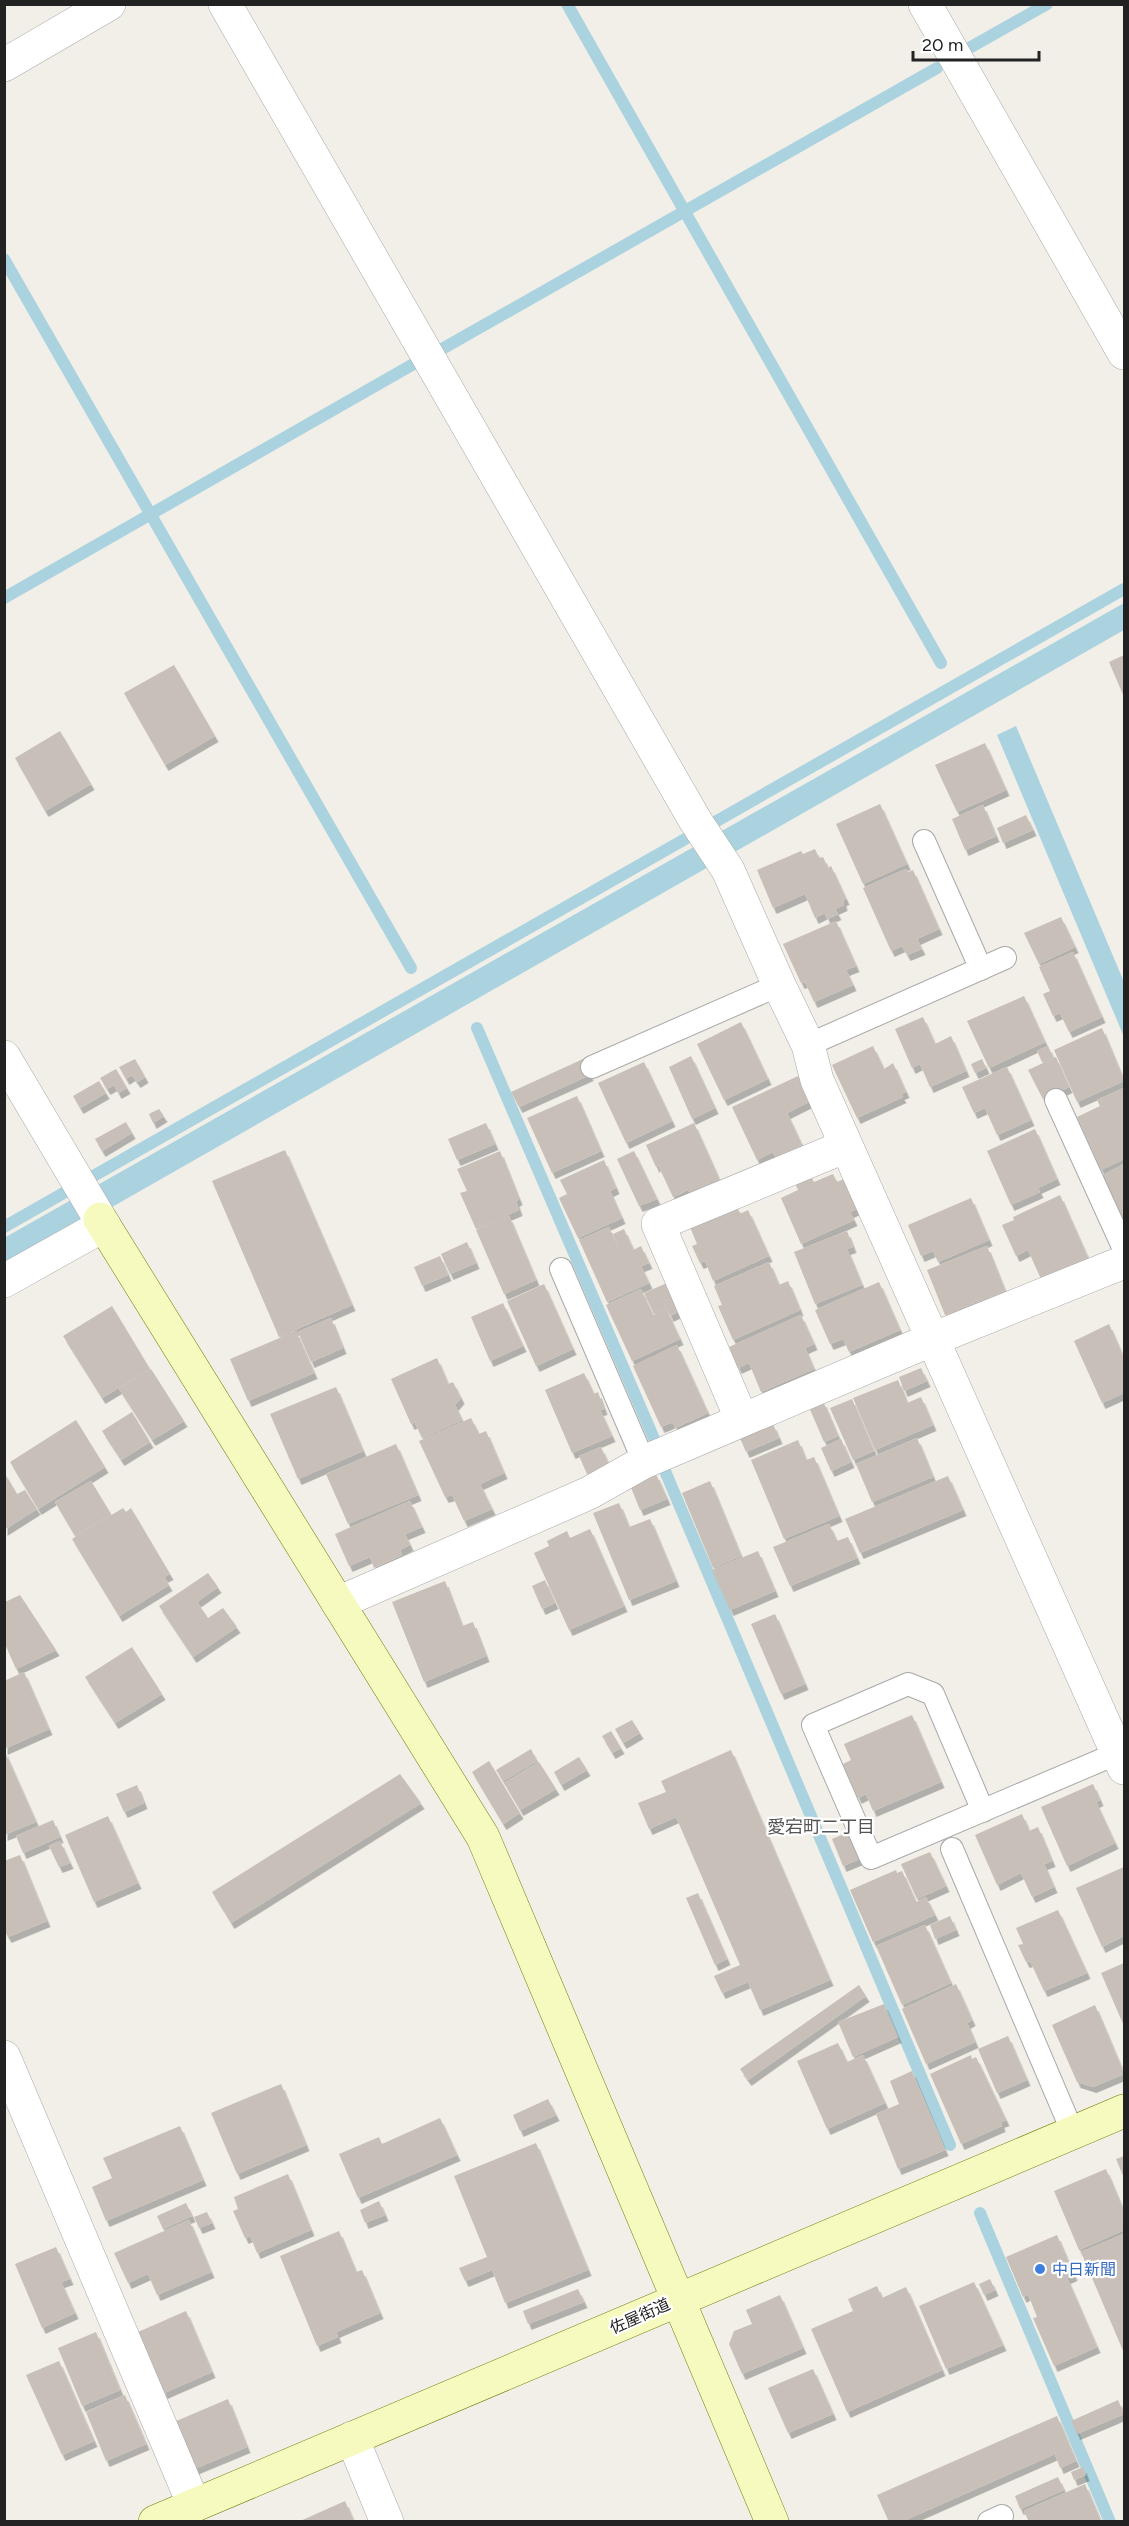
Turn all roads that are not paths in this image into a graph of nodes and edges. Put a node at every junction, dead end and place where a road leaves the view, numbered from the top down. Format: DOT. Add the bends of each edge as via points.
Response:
graph roads {
  1 [pos="109,4"];
  2 [pos="225,4"];
  3 [pos="925,4"];
  4 [pos="4,65"];
  5 [pos="1125,352"];
  6 [pos="924,841"];
  7 [pos="1005,958"];
  8 [pos="981,969"];
  9 [pos="779,986"];
  10 [pos="808,1045"];
  11 [pos="4,1058"];
  12 [pos="592,1067"];
  13 [pos="1056,1100"];
  14 [pos="846,1146"];
  15 [pos="102,1222"];
  16 [pos="1125,1250"];
  17 [pos="1125,1262"];
  18 [pos="561,1269"];
  19 [pos="4,1281"];
  20 [pos="933,1339"];
  21 [pos="742,1420"];
  22 [pos="644,1462"];
  23 [pos="338,1603"];
  24 [pos="1121,1761"];
  25 [pos="983,1811"];
  26 [pos="952,1849"];
  27 [pos="4,2057"];
  28 [pos="1125,2111"];
  29 [pos="1073,2133"];
  30 [pos="677,2300"];
  31 [pos="352,2438"];
  32 [pos="194,2505"];
  33 [pos="155,2522"];
  34 [pos="387,2522"];
  35 [pos="772,2522"];
  1 -- 4 [label="street"];
  2 -- 9 [label="street" via="695,820 726,866"];
  3 -- 5 [label="street"];
  6 -- 8 [label="lane"];
  7 -- 8 [label="lane"];
  8 -- 10 [label="lane"];
  9 -- 10 [label="street"];
  9 -- 12 [label="lane"];
  10 -- 14 [label="street" via="817,1080"];
  11 -- 15 [label="street"];
  13 -- 16 [label="lane"];
  14 -- 20 [label="street"];
  14 -- 21 [label="street" via="658,1224"];
  15 -- 19 [label="street"];
  15 -- 23 [label="street"];
  17 -- 20 [label="street"];
  18 -- 22 [label="lane"];
  20 -- 21 [label="street"];
  20 -- 24 [label="street"];
  21 -- 22 [label="street"];
  22 -- 23 [label="street" via="589,1493"];
  23 -- 30 [label="street" via="483,1837"];
  24 -- 25 [label="lane"];
  25 -- 25 [label="lane" via="871,1858 813,1725 908,1684 933,1694"];
  26 -- 29 [label="lane"];
  27 -- 32 [label="street"];
  28 -- 29 [label="street, 佐屋街道"];
  29 -- 30 [label="street, 佐屋街道"];
  30 -- 31 [label="street, 佐屋街道"];
  30 -- 35 [label="street"];
  31 -- 32 [label="street, 佐屋街道"];
  31 -- 34 [label="street"];
  32 -- 33 [label="street, 佐屋街道"];
}
